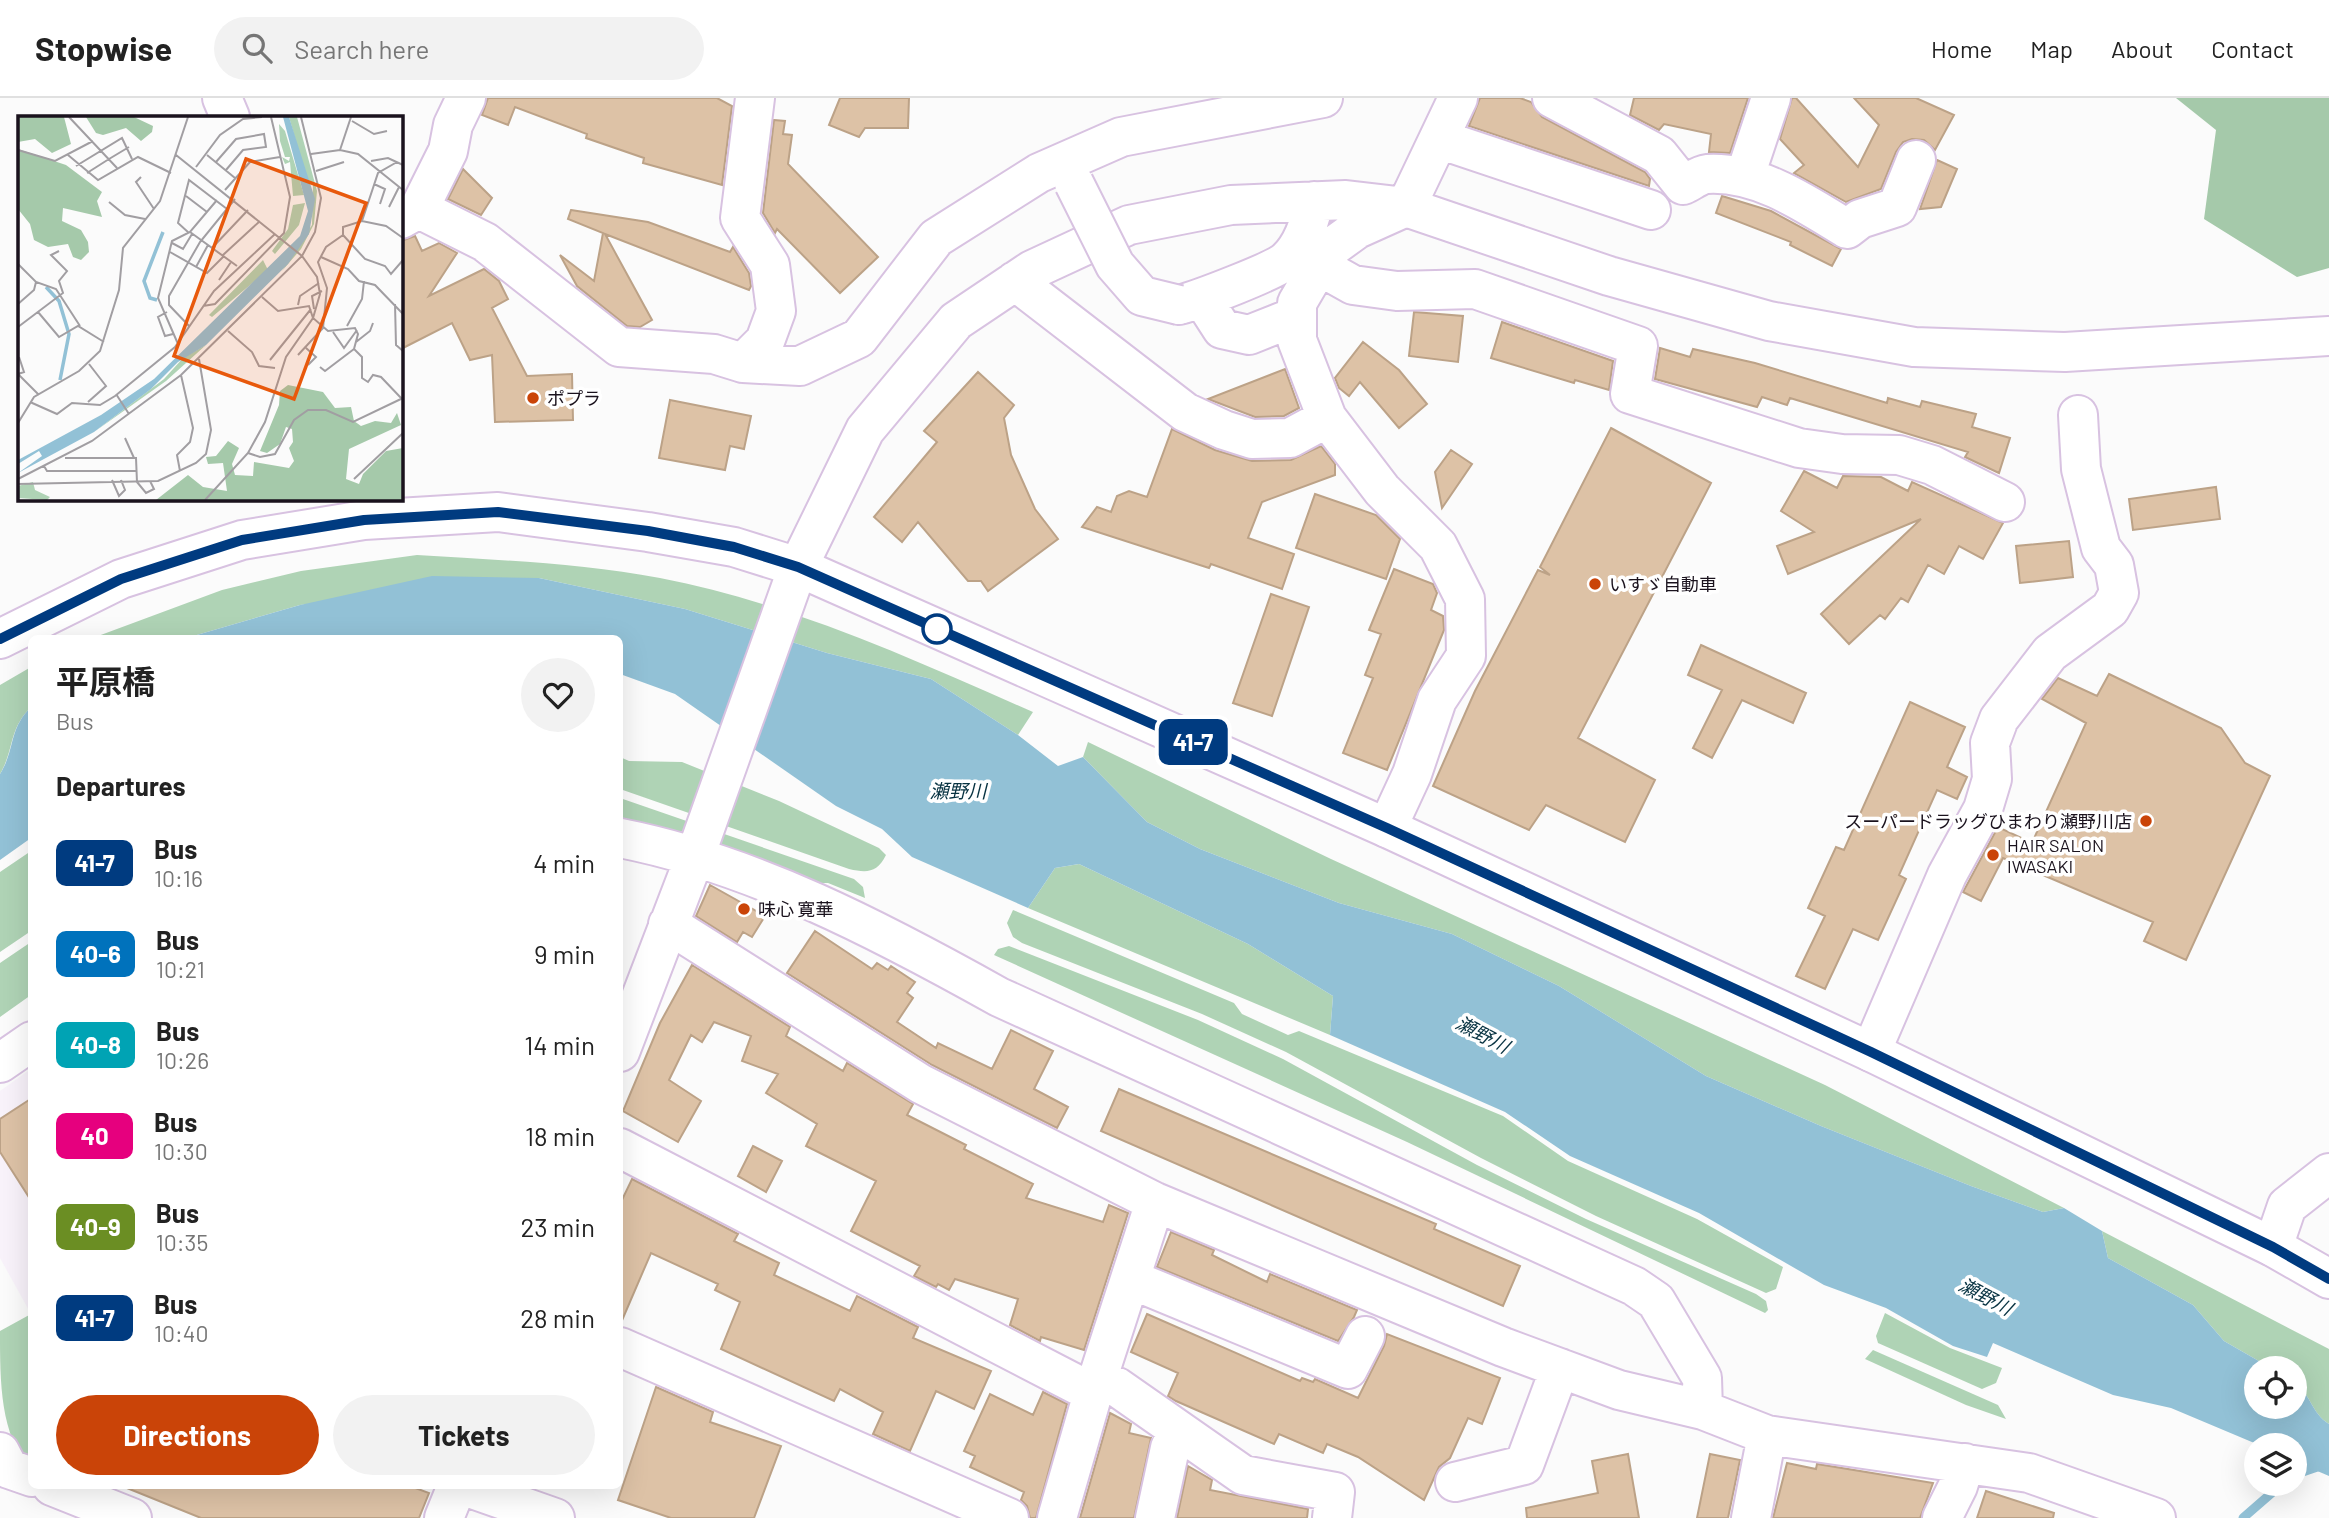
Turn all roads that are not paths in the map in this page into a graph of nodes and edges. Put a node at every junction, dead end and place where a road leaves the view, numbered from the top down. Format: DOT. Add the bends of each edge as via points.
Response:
graph roads {
  1 [pos="222,98"];
  2 [pos="466,98"];
  3 [pos="755,98"];
  4 [pos="1323,98"];
  5 [pos="1458,98"];
  6 [pos="1552,98"];
  7 [pos="1771,98"];
  8 [pos="230,116"];
  9 [pos="1439,139"];
  10 [pos="1916,160"];
  11 [pos="1068,173"];
  12 [pos="1745,176"];
  13 [pos="1314,201"];
  14 [pos="1406,207"];
  15 [pos="1651,210"];
  16 [pos="410,214"];
  17 [pos="1319,266"];
  18 [pos="1015,281"];
  19 [pos="1191,301"];
  20 [pos="1297,316"];
  21 [pos="2329,336"];
  22 [pos="743,363"];
  23 [pos="2078,415"];
  24 [pos="1327,418"];
  25 [pos="2005,502"];
  26 [pos="798,567"];
  27 [pos="0,639"];
  28 [pos="1387,828"];
  29 [pos="623,839"];
  30 [pos="695,854"];
  31 [pos="668,924"];
  32 [pos="28,1044"];
  33 [pos="623,1044"];
  34 [pos="1871,1052"];
  35 [pos="0,1063"];
  36 [pos="623,1150"];
  37 [pos="2329,1173"];
  38 [pos="1155,1202"];
  39 [pos="2273,1247"];
  40 [pos="1130,1279"];
  41 [pos="2329,1279"];
  42 [pos="1364,1336"];
  43 [pos="623,1348"];
  44 [pos="1560,1368"];
  45 [pos="1096,1386"];
  46 [pos="1703,1410"];
  47 [pos="1178,1430"];
  48 [pos="1767,1435"];
  49 [pos="0,1452"];
  50 [pos="1965,1463"];
  51 [pos="28,1476"];
  52 [pos="1455,1482"];
  53 [pos="60,1489"];
  54 [pos="456,1489"];
  55 [pos="473,1489"];
  56 [pos="132,1518"];
  57 [pos="444,1518"];
  58 [pos="555,1518"];
  59 [pos="1009,1518"];
  60 [pos="1057,1518"];
  61 [pos="1155,1518"];
  62 [pos="1332,1518"];
  63 [pos="1751,1518"];
  64 [pos="1942,1518"];
  65 [pos="2156,1518"];
  1 -- 8 [label="main road"];
  2 -- 16 [label="main road" via="448,150"];
  3 -- 22 [label="main road" via="740,218 770,265 776,311 765,341"];
  4 -- 11 [label="main road" via="1121,137"];
  5 -- 9 [label="main road"];
  6 -- 12 [label="main road" via="1659,155 1683,185 1705,174"];
  7 -- 12 [label="main road"];
  9 -- 14 [label="main road"];
  9 -- 15 [label="main road"];
  10 -- 12 [label="main road" via="1897,207 1860,219 1847,229"];
  11 -- 19 [label="main road, bridge" via="1115,265 1142,296"];
  11 -- 22 [label="main road" via="1039,173 936,238 859,338 800,366"];
  13 -- 14 [label="main road"];
  13 -- 18 [label="main road" via="1231,205 1129,225"];
  13 -- 19 [label="main road" via="1309,227 1286,261"];
  14 -- 17 [label="main road" via="1357,229 1328,250"];
  14 -- 21 [label="main road" via="1609,276 1769,321 1914,347 2065,352"];
  16 -- 22 [label="main road" via="485,242 619,346 714,354"];
  17 -- 20 [label="main road" via="1297,303"];
  17 -- 25 [label="main road" via="1353,285 1397,291 1475,289 1638,346 1630,394 1799,449 1899,455 1932,465"];
  18 -- 24 [label="main road" via="1185,412 1224,430 1252,439 1290,438"];
  18 -- 26 [label="main road" via="957,321 865,430"];
  19 -- 20 [label="main road" via="1222,329 1249,335"];
  20 -- 24 [label="main road" via="1297,340"];
  23 -- 34 [label="main road" via="2081,469 2101,548 2113,565 2119,593 2110,609 2050,653 1999,719 1990,743 1992,779 1983,809 1947,874"];
  24 -- 28 [label="main road" via="1382,490 1438,546 1465,599 1466,656 1437,700 1412,774"];
  26 -- 27 [label="main road" via="734,547 648,531 498,512 364,520 242,540 121,579"];
  26 -- 28 [label="main road"];
  26 -- 30 [label="main road"];
  28 -- 34 [label="main road"];
  29 -- 30 [label="main road"];
  30 -- 31 [label="main road"];
  30 -- 46 [label="main road" via="908,947 999,997 1634,1286 1656,1301 1702,1378"];
  31 -- 33 [label="main road"];
  31 -- 38 [label="main road" via="921,1084"];
  32 -- 35 [label="main road"];
  34 -- 39 [label="main road"];
  36 -- 45 [label="main road"];
  37 -- 39 [label="main road" via="2287,1206"];
  38 -- 40 [label="main road"];
  38 -- 44 [label="main road"];
  39 -- 41 [label="main road"];
  40 -- 42 [label="main road" via="1348,1369"];
  40 -- 45 [label="main road"];
  43 -- 59 [label="main road"];
  44 -- 46 [label="main road" via="1619,1390"];
  44 -- 52 [label="main road" via="1524,1465"];
  45 -- 47 [label="main road" via="1117,1387"];
  45 -- 60 [label="main road"];
  46 -- 48 [label="main road"];
  47 -- 61 [label="main road"];
  47 -- 62 [label="main road" via="1243,1475 1335,1492"];
  48 -- 50 [label="main road"];
  48 -- 63 [label="main road"];
  49 -- 51 [label="main road" via="9,1469"];
  50 -- 64 [label="main road"];
  50 -- 65 [label="main road" via="2029,1473"];
  53 -- 56 [label="main road"];
  54 -- 57 [label="main road"];
  55 -- 58 [label="main road"];
}
